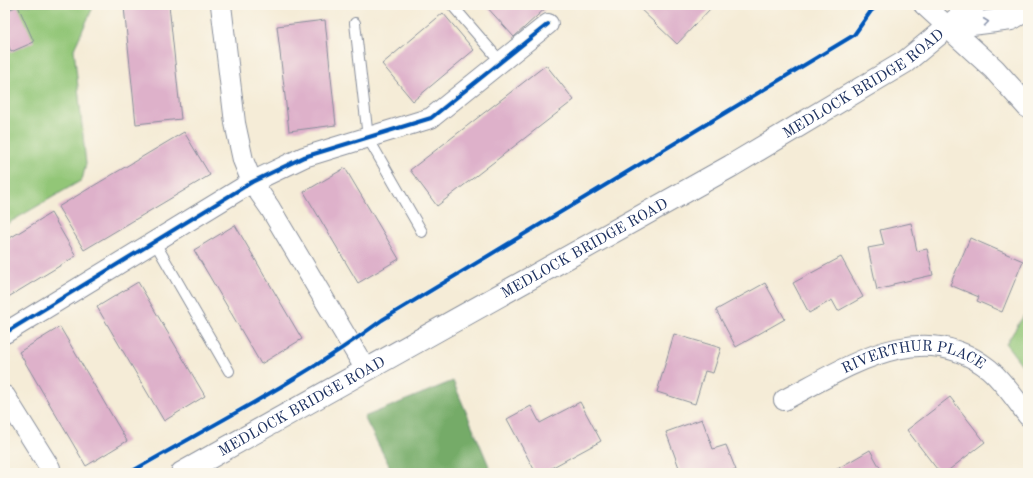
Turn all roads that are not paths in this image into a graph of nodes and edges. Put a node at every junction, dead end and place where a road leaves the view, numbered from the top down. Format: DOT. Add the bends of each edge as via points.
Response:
graph roads {
  1 [pos="221,5"];
  2 [pos="452,5"];
  3 [pos="924,5"];
  4 [pos="974,5"];
  5 [pos="1028,9"];
  6 [pos="355,22"];
  7 [pos="548,24"];
  8 [pos="948,27"];
  9 [pos="500,62"];
  10 [pos="1028,107"];
  11 [pos="368,138"];
  12 [pos="252,182"];
  13 [pos="422,232"];
  14 [pos="154,241"];
  15 [pos="5,333"];
  16 [pos="366,370"];
  17 [pos="229,371"];
  18 [pos="5,396"];
  19 [pos="784,400"];
  20 [pos="1028,416"];
  21 [pos="50,468"];
  22 [pos="182,473"];
  1 -- 12 [label="street" via="235,123 243,160"];
  2 -- 9 [label="lane"];
  3 -- 8 [label="street"];
  4 -- 8 [label="main road, MEDLOCK BRIDGE ROAD"];
  8 -- 5 [label="main road, one-way" via="1011,19"];
  6 -- 11 [label="lane"];
  7 -- 9 [label="street"];
  8 -- 10 [label="main road" via="994,69"];
  8 -- 16 [label="main road, MEDLOCK BRIDGE ROAD" via="905,62 731,166"];
  9 -- 11 [label="street" via="431,118"];
  11 -- 12 [label="street" via="304,157"];
  11 -- 13 [label="lane"];
  12 -- 14 [label="street"];
  12 -- 16 [label="street"];
  14 -- 15 [label="street"];
  14 -- 17 [label="lane"];
  16 -- 22 [label="main road, MEDLOCK BRIDGE ROAD"];
  18 -- 21 [label="street"];
  19 -- 20 [label="street, RIVERTHUR PLACE" via="869,356 899,348 932,345 964,353 989,370"];
}
